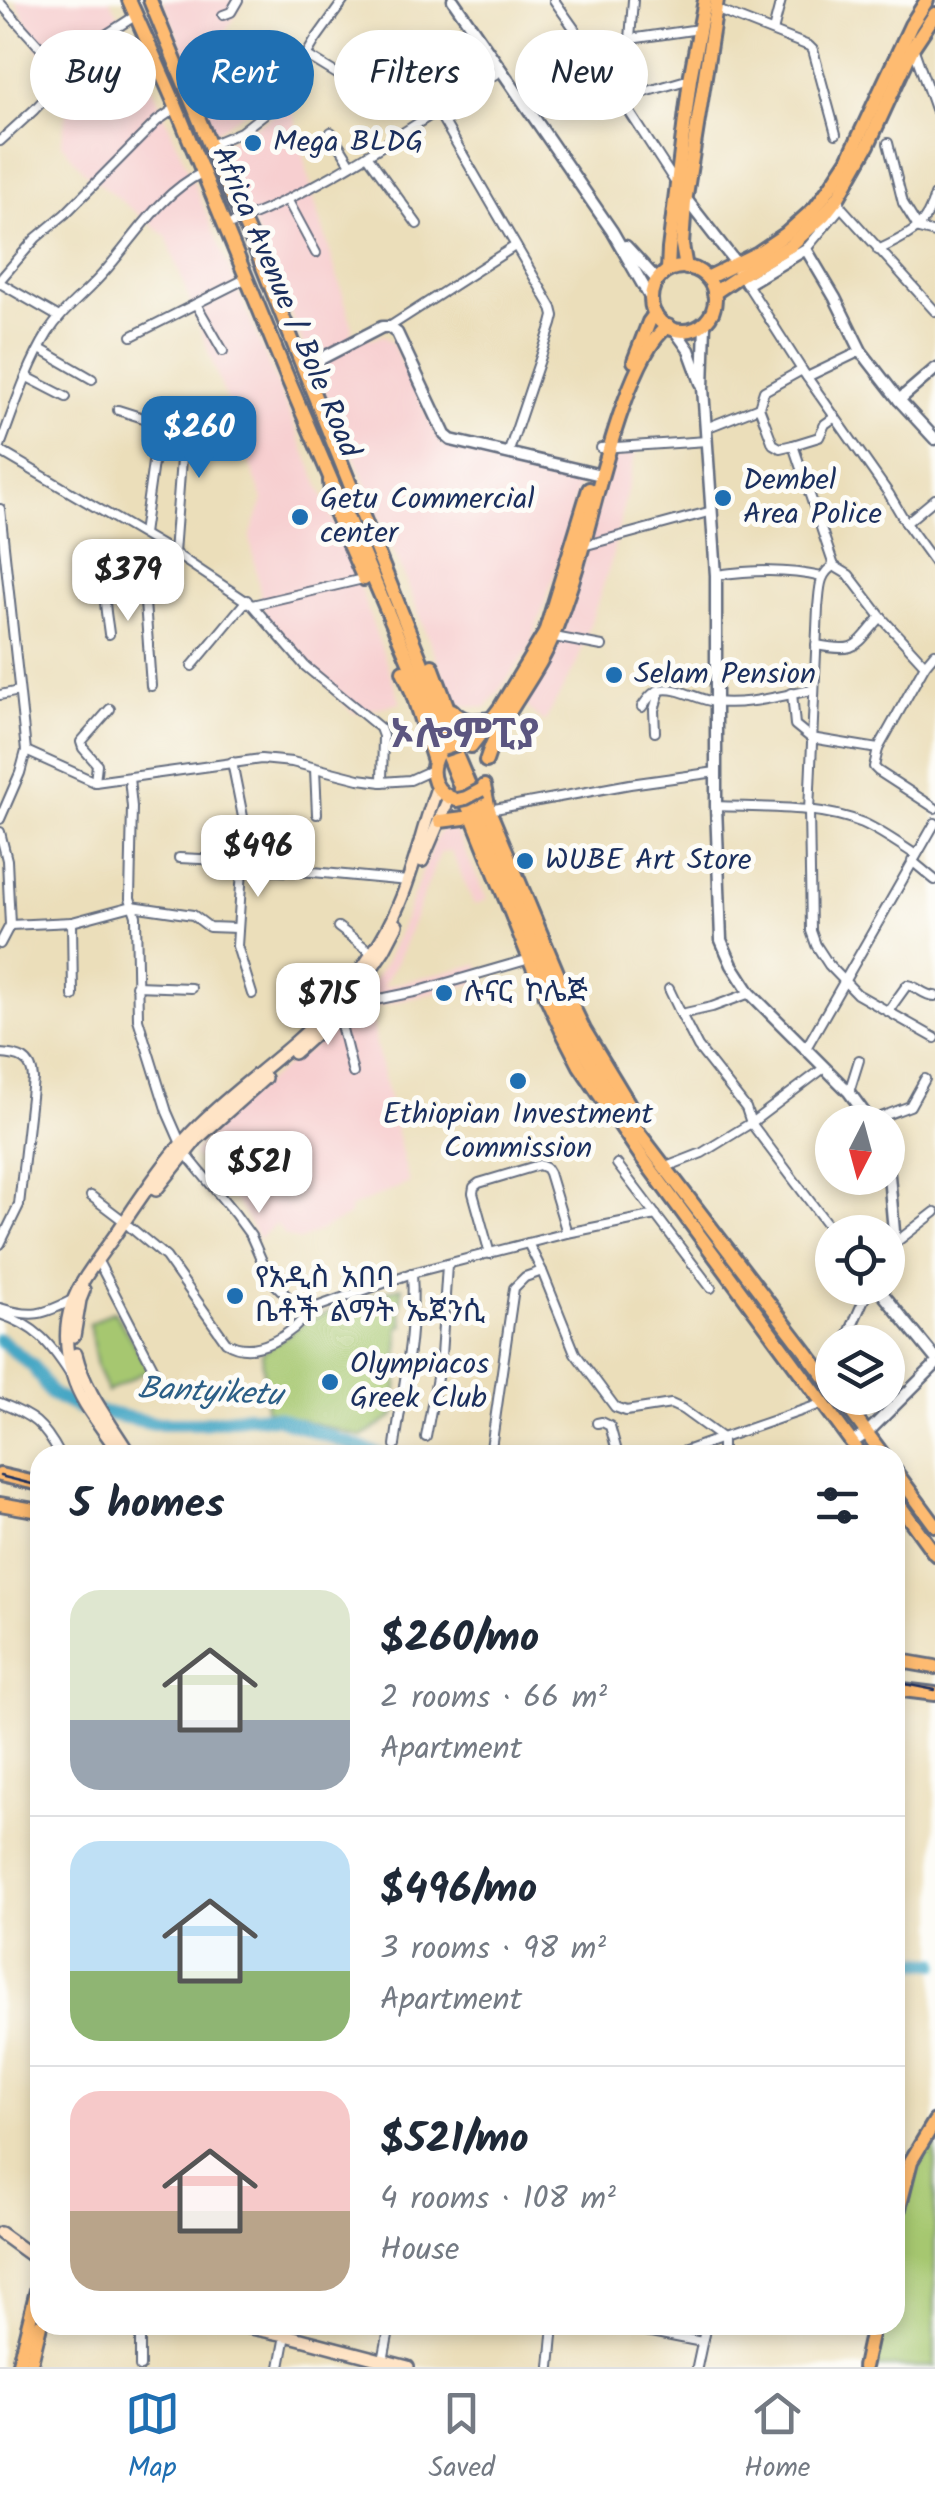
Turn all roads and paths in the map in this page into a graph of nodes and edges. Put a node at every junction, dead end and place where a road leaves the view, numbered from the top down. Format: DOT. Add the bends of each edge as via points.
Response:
graph roads {
  1 [pos="129,0"];
  2 [pos="150,0"];
  3 [pos="238,0"];
  4 [pos="344,0"];
  5 [pos="453,0"];
  6 [pos="554,0"];
  7 [pos="633,0"];
  8 [pos="780,0"];
  9 [pos="928,0"];
  10 [pos="0,1"];
  11 [pos="712,3"];
  12 [pos="223,14"];
  13 [pos="935,14"];
  14 [pos="135,16"];
  15 [pos="699,28"];
  16 [pos="113,30"];
  17 [pos="575,30"];
  18 [pos="631,30"];
  19 [pos="773,31"];
  20 [pos="30,36"];
  21 [pos="648,36"];
  22 [pos="314,43"];
  23 [pos="913,47"];
  24 [pos="502,70"];
  25 [pos="495,74"];
  26 [pos="690,79"];
  27 [pos="648,91"];
  28 [pos="933,97"];
  29 [pos="176,108"];
  30 [pos="935,109"];
  31 [pos="30,114"];
  32 [pos="181,120"];
  33 [pos="259,120"];
  34 [pos="422,120"];
  35 [pos="444,120"];
  36 [pos="636,120"];
  37 [pos="331,132"];
  38 [pos="836,134"];
  39 [pos="0,142"];
  40 [pos="888,143"];
  41 [pos="210,145"];
  42 [pos="366,154"];
  43 [pos="351,164"];
  44 [pos="202,174"];
  45 [pos="677,184"];
  46 [pos="935,196"];
  47 [pos="686,199"];
  48 [pos="288,201"];
  49 [pos="840,202"];
  50 [pos="243,220"];
  51 [pos="417,224"];
  52 [pos="226,226"];
  53 [pos="919,229"];
  54 [pos="612,230"];
  55 [pos="935,233"];
  56 [pos="516,246"];
  57 [pos="806,249"];
  58 [pos="878,250"];
  59 [pos="316,254"];
  60 [pos="686,268"];
  61 [pos="668,270"];
  62 [pos="741,273"];
  63 [pos="246,278"];
  64 [pos="707,278"];
  65 [pos="657,280"];
  66 [pos="0,282"];
  67 [pos="714,294"];
  68 [pos="651,298"];
  69 [pos="196,304"];
  70 [pos="935,311"];
  71 [pos="654,314"];
  72 [pos="59,317"];
  73 [pos="706,324"];
  74 [pos="388,327"];
  75 [pos="671,328"];
  76 [pos="132,336"];
  77 [pos="40,349"];
  78 [pos="223,351"];
  79 [pos="861,351"];
  80 [pos="303,368"];
  81 [pos="935,369"];
  82 [pos="804,373"];
  83 [pos="27,377"];
  84 [pos="92,379"];
  85 [pos="703,388"];
  86 [pos="66,398"];
  87 [pos="899,400"];
  88 [pos="184,406"];
  89 [pos="760,408"];
  90 [pos="118,410"];
  91 [pos="835,417"];
  92 [pos="706,435"];
  93 [pos="935,438"];
  94 [pos="793,445"];
  95 [pos="0,447"];
  96 [pos="605,448"];
  97 [pos="508,454"];
  98 [pos="336,471"];
  99 [pos="598,474"];
  100 [pos="935,499"];
  101 [pos="0,510"];
  102 [pos="712,511"];
  103 [pos="906,523"];
  104 [pos="143,534"];
  105 [pos="164,546"];
  106 [pos="583,546"];
  107 [pos="174,553"];
  108 [pos="142,560"];
  109 [pos="935,563"];
  110 [pos="834,566"];
  111 [pos="3,574"];
  112 [pos="716,575"];
  113 [pos="822,577"];
  114 [pos="364,579"];
  115 [pos="567,583"];
  116 [pos="249,602"];
  117 [pos="11,616"];
  118 [pos="881,617"];
  119 [pos="0,622"];
  120 [pos="109,634"];
  121 [pos="549,636"];
  122 [pos="816,645"];
  123 [pos="602,646"];
  124 [pos="935,652"];
  125 [pos="925,665"];
  126 [pos="192,666"];
  127 [pos="151,686"];
  128 [pos="660,690"];
  129 [pos="812,690"];
  130 [pos="19,691"];
  131 [pos="792,693"];
  132 [pos="0,695"];
  133 [pos="716,702"];
  134 [pos="448,705"];
  135 [pos="642,707"];
  136 [pos="110,709"];
  137 [pos="491,719"];
  138 [pos="655,732"];
  139 [pos="810,738"];
  140 [pos="463,744"];
  141 [pos="878,749"];
  142 [pos="26,751"];
  143 [pos="436,760"];
  144 [pos="486,761"];
  145 [pos="232,762"];
  146 [pos="315,768"];
  147 [pos="716,772"];
  148 [pos="129,778"];
  149 [pos="96,782"];
  150 [pos="382,782"];
  151 [pos="484,786"];
  152 [pos="437,788"];
  153 [pos="453,799"];
  154 [pos="716,806"];
  155 [pos="935,808"];
  156 [pos="489,810"];
  157 [pos="809,810"];
  158 [pos="316,814"];
  159 [pos="464,818"];
  160 [pos="0,819"];
  161 [pos="440,821"];
  162 [pos="935,823"];
  163 [pos="0,832"];
  164 [pos="426,838"];
  165 [pos="179,858"];
  166 [pos="914,858"];
  167 [pos="242,866"];
  168 [pos="935,880"];
  169 [pos="408,881"];
  170 [pos="132,906"];
  171 [pos="72,922"];
  172 [pos="10,924"];
  173 [pos="338,927"];
  174 [pos="237,928"];
  175 [pos="0,944"];
  176 [pos="372,953"];
  177 [pos="523,961"];
  178 [pos="845,980"];
  179 [pos="136,986"];
  180 [pos="190,988"];
  181 [pos="669,988"];
  182 [pos="750,993"];
  183 [pos="252,994"];
  184 [pos="74,996"];
  185 [pos="935,996"];
  186 [pos="339,1009"];
  187 [pos="889,1010"];
  188 [pos="681,1014"];
  189 [pos="935,1038"];
  190 [pos="805,1050"];
  191 [pos="0,1054"];
  192 [pos="859,1060"];
  193 [pos="824,1068"];
  194 [pos="353,1073"];
  195 [pos="926,1079"];
  196 [pos="849,1092"];
  197 [pos="859,1105"];
  198 [pos="905,1108"];
  199 [pos="751,1123"];
  200 [pos="182,1149"];
  201 [pos="646,1152"];
  202 [pos="616,1164"];
  203 [pos="666,1167"];
  204 [pos="673,1189"];
  205 [pos="91,1196"];
  206 [pos="935,1212"];
  207 [pos="656,1215"];
  208 [pos="819,1215"];
  209 [pos="127,1224"];
  210 [pos="567,1233"];
  211 [pos="905,1236"];
  212 [pos="528,1243"];
  213 [pos="0,1244"];
  214 [pos="490,1254"];
  215 [pos="100,1265"];
  216 [pos="447,1265"];
  217 [pos="542,1271"];
  218 [pos="412,1273"];
  219 [pos="711,1288"];
  220 [pos="72,1300"];
  221 [pos="891,1305"];
  222 [pos="311,1309"];
  223 [pos="0,1311"];
  224 [pos="815,1357"];
  225 [pos="935,1362"];
  226 [pos="161,1383"];
  227 [pos="80,1384"];
  228 [pos="815,1390"];
  229 [pos="0,1403"];
  230 [pos="815,1406"];
  231 [pos="833,1415"];
  232 [pos="854,1415"];
  233 [pos="597,1422"];
  234 [pos="867,1433"];
  235 [pos="426,1437"];
  236 [pos="722,1438"];
  237 [pos="116,1440"];
  238 [pos="852,1442"];
  239 [pos="395,1444"];
  240 [pos="54,1445"];
  241 [pos="117,1445"];
  242 [pos="121,1445"];
  243 [pos="491,1445"];
  244 [pos="615,1445"];
  245 [pos="702,1445"];
  246 [pos="722,1445"];
  247 [pos="854,1445"];
  248 [pos="876,1445"];
  249 [pos="0,1475"];
  250 [pos="30,1482"];
  251 [pos="905,1484"];
  252 [pos="0,1504"];
  253 [pos="30,1509"];
  254 [pos="905,1514"];
  255 [pos="935,1525"];
  256 [pos="935,1554"];
  257 [pos="905,1662"];
  258 [pos="935,1667"];
  259 [pos="905,1691"];
  260 [pos="935,1694"];
  261 [pos="935,2121"];
  262 [pos="905,2185"];
  263 [pos="0,2232"];
  264 [pos="30,2254"];
  265 [pos="30,2318"];
  266 [pos="38,2335"];
  267 [pos="140,2335"];
  268 [pos="281,2335"];
  269 [pos="388,2335"];
  270 [pos="553,2335"];
  271 [pos="669,2335"];
  272 [pos="704,2335"];
  273 [pos="871,2335"];
  274 [pos="286,2336"];
  275 [pos="702,2342"];
  276 [pos="383,2361"];
  277 [pos="18,2367"];
  278 [pos="30,2367"];
  279 [pos="140,2367"];
  280 [pos="280,2367"];
  281 [pos="408,2367"];
  282 [pos="550,2367"];
  283 [pos="697,2367"];
  284 [pos="864,2367"];
  1 -- 14 [label="main road, Africa Avenue / Bole Road"];
  2 -- 41 [label="main road, Africa Avenue / Bole Road"];
  3 -- 12 [label="street"];
  4 -- 22 [label="street"];
  5 -- 24 [label="street"];
  6 -- 17 [label="street"];
  7 -- 18 [label="street"];
  8 -- 19 [label="street"];
  9 -- 62 [label="main road" via="830,189"];
  10 -- 20 [label="street"];
  11 -- 15 [label="main road"];
  11 -- 19 [label="street"];
  11 -- 47 [label="main road"];
  13 -- 23 [label="main road"];
  14 -- 16 [label="street"];
  14 -- 29 [label="main road, Africa Avenue / Bole Road"];
  15 -- 21 [label="street"];
  15 -- 26 [label="main road"];
  19 -- 38 [label="street" via="813,50"];
  23 -- 28 [label="street"];
  23 -- 49 [label="main road"];
  24 -- 25 [label="street"];
  24 -- 54 [label="street"];
  26 -- 27 [label="street"];
  26 -- 45 [label="main road"];
  28 -- 30 [label="street"];
  29 -- 66 [label="street" via="36,238"];
  31 -- 39 [label="street"];
  32 -- 44 [label="main road, Africa Avenue / Bole Road"];
  33 -- 41 [label="street"];
  34 -- 42 [label="street"];
  35 -- 56 [label="street"];
  36 -- 45 [label="street"];
  37 -- 43 [label="street"];
  40 -- 53 [label="street" via="904,203"];
  41 -- 50 [label="main road, Africa Avenue / Bole Road"];
  42 -- 43 [label="street"];
  42 -- 51 [label="street"];
  43 -- 48 [label="street"];
  44 -- 52 [label="main road, Africa Avenue / Bole Road"];
  44 -- 72 [label="street" via="166,199"];
  45 -- 61 [label="main road"];
  46 -- 53 [label="street"];
  47 -- 60 [label="main road"];
  47 -- 62 [label="street"];
  48 -- 50 [label="street"];
  48 -- 59 [label="street"];
  49 -- 57 [label="street"];
  49 -- 58 [label="street"];
  49 -- 62 [label="main road" via="790,246"];
  50 -- 52 [label="street"];
  50 -- 80 [label="main road, Africa Avenue / Bole Road"];
  52 -- 63 [label="main road, Africa Avenue / Bole Road"];
  53 -- 55 [label="street"];
  53 -- 58 [label="street"];
  54 -- 65 [label="street"];
  54 -- 68 [label="street"];
  56 -- 74 [label="street"];
  56 -- 97 [label="street" via="554,316"];
  57 -- 62 [label="street"];
  57 -- 79 [label="street"];
  58 -- 70 [label="street"];
  60 -- 61 [label="main road"];
  60 -- 64 [label="main road"];
  61 -- 65 [label="main road"];
  62 -- 64 [label="main road"];
  62 -- 67 [label="main road"];
  62 -- 82 [label="street"];
  63 -- 69 [label="street"];
  63 -- 98 [label="main road, Africa Avenue / Bole Road"];
  64 -- 67 [label="main road"];
  65 -- 68 [label="main road"];
  66 -- 72 [label="street"];
  67 -- 73 [label="main road"];
  68 -- 71 [label="main road"];
  69 -- 76 [label="street"];
  69 -- 78 [label="street"];
  71 -- 75 [label="main road"];
  71 -- 96 [label="main road"];
  72 -- 77 [label="street"];
  73 -- 75 [label="main road"];
  73 -- 85 [label="street"];
  74 -- 80 [label="street"];
  74 -- 97 [label="street" via="397,333 445,436"];
  75 -- 85 [label="street" via="689,350"];
  75 -- 96 [label="main road" via="657,334"];
  77 -- 83 [label="street"];
  77 -- 84 [label="street"];
  79 -- 82 [label="street"];
  79 -- 87 [label="street"];
  80 -- 98 [label="main road, Africa Avenue / Bole Road"];
  81 -- 87 [label="street"];
  82 -- 89 [label="street" via="764,390"];
  82 -- 91 [label="street"];
  83 -- 86 [label="street"];
  83 -- 95 [label="street"];
  85 -- 92 [label="street"];
  87 -- 93 [label="street"];
  88 -- 107 [label="street"];
  89 -- 92 [label="street"];
  89 -- 94 [label="street" via="773,444"];
  90 -- 104 [label="street" via="158,428"];
  91 -- 94 [label="street" via="819,437"];
  91 -- 103 [label="street"];
  92 -- 96 [label="street"];
  92 -- 102 [label="street"];
  94 -- 110 [label="street"];
  95 -- 104 [label="street"];
  96 -- 99 [label="main road"];
  97 -- 99 [label="street"];
  98 -- 114 [label="main road" via="332,506"];
  98 -- 134 [label="main road" via="359,490"];
  98 -- 201 [label="main road, Africa Avenue / Bole Road" via="535,972 580,1066"];
  99 -- 106 [label="main road"];
  99 -- 115 [label="main road"];
  100 -- 103 [label="street"];
  101 -- 111 [label="street"];
  102 -- 106 [label="street"];
  102 -- 112 [label="street"];
  103 -- 109 [label="street"];
  104 -- 105 [label="street"];
  105 -- 107 [label="street"];
  105 -- 108 [label="street"];
  106 -- 115 [label="main road"];
  107 -- 116 [label="street"];
  108 -- 120 [label="street" via="120,564 106,581"];
  108 -- 127 [label="street"];
  110 -- 113 [label="street"];
  110 -- 118 [label="street"];
  111 -- 117 [label="street"];
  112 -- 113 [label="street" via="780,570"];
  112 -- 133 [label="street"];
  113 -- 122 [label="street"];
  114 -- 116 [label="street"];
  114 -- 143 [label="main road"];
  115 -- 121 [label="main road"];
  116 -- 126 [label="street"];
  116 -- 150 [label="street" via="305,666 380,728"];
  117 -- 119 [label="street"];
  117 -- 130 [label="street"];
  118 -- 122 [label="street" via="848,650"];
  118 -- 125 [label="street"];
  121 -- 123 [label="street"];
  121 -- 137 [label="main road"];
  121 -- 144 [label="main road"];
  122 -- 129 [label="street"];
  124 -- 125 [label="street"];
  125 -- 141 [label="street"];
  128 -- 133 [label="street"];
  128 -- 135 [label="street"];
  128 -- 138 [label="street"];
  129 -- 131 [label="street"];
  129 -- 139 [label="street"];
  130 -- 132 [label="street"];
  130 -- 142 [label="street"];
  131 -- 133 [label="street"];
  131 -- 139 [label="street" via="795,725"];
  133 -- 147 [label="street"];
  134 -- 137 [label="main road" via="459,718"];
  134 -- 140 [label="main road"];
  136 -- 149 [label="street" via="81,742 97,764"];
  137 -- 140 [label="main road"];
  139 -- 141 [label="street"];
  139 -- 157 [label="street"];
  140 -- 143 [label="main road, bridge"];
  140 -- 144 [label="main road"];
  141 -- 155 [label="street" via="878,771"];
  142 -- 149 [label="street"];
  142 -- 160 [label="street"];
  143 -- 150 [label="street" via="410,780"];
  143 -- 152 [label="main road"];
  144 -- 151 [label="main road"];
  145 -- 146 [label="street" via="274,760"];
  145 -- 148 [label="street"];
  145 -- 167 [label="street" via="246,827"];
  146 -- 150 [label="street"];
  146 -- 158 [label="street"];
  147 -- 154 [label="street"];
  147 -- 156 [label="street"];
  148 -- 149 [label="street"];
  148 -- 170 [label="street"];
  151 -- 153 [label="main road, bridge"];
  151 -- 156 [label="main road"];
  152 -- 153 [label="main road"];
  152 -- 164 [label="main road"];
  153 -- 159 [label="main road"];
  153 -- 161 [label="main road"];
  154 -- 157 [label="street"];
  154 -- 182 [label="street" via="721,940"];
  156 -- 201 [label="main road" via="584,1030 646,1130"];
  157 -- 166 [label="street" via="861,822"];
  157 -- 178 [label="street" via="812,931 822,955"];
  159 -- 161 [label="main road"];
  159 -- 177 [label="main road"];
  161 -- 164 [label="main road"];
  162 -- 166 [label="street"];
  163 -- 172 [label="street"];
  164 -- 169 [label="main road"];
  164 -- 186 [label="main road" via="403,914"];
  165 -- 167 [label="street"];
  166 -- 168 [label="street"];
  166 -- 178 [label="street"];
  167 -- 169 [label="street"];
  167 -- 174 [label="street"];
  169 -- 176 [label="main road"];
  170 -- 171 [label="street"];
  170 -- 174 [label="street"];
  170 -- 179 [label="street"];
  171 -- 172 [label="street"];
  171 -- 184 [label="street"];
  172 -- 175 [label="street"];
  173 -- 176 [label="street"];
  174 -- 183 [label="street"];
  176 -- 186 [label="main road"];
  177 -- 186 [label="street"];
  177 -- 201 [label="main road" via="574,1070 624,1146"];
  178 -- 187 [label="street"];
  178 -- 190 [label="street"];
  179 -- 180 [label="street"];
  179 -- 200 [label="street" via="138,1018"];
  181 -- 188 [label="street"];
  182 -- 188 [label="street"];
  182 -- 190 [label="street"];
  185 -- 187 [label="street" via="907,984"];
  186 -- 194 [label="street"];
  186 -- 200 [label="main road" via="218,1108"];
  187 -- 189 [label="street"];
  188 -- 199 [label="street"];
  190 -- 193 [label="street"];
  191 -- 213 [label="street" via="33,1068 19,1204"];
  192 -- 196 [label="street"];
  193 -- 196 [label="street"];
  193 -- 199 [label="street"];
  195 -- 198 [label="street"];
  196 -- 197 [label="street"];
  199 -- 203 [label="street"];
  199 -- 208 [label="street"];
  200 -- 209 [label="main road"];
  200 -- 222 [label="street" via="236,1214 275,1284"];
  201 -- 203 [label="main road, Africa Avenue / Bole Road"];
  201 -- 204 [label="main road, Africa Avenue / Bole Road"];
  202 -- 207 [label="street"];
  203 -- 204 [label="main road, Africa Avenue / Bole Road"];
  204 -- 224 [label="main road, Africa Avenue / Bole Road"];
  204 -- 228 [label="main road, Africa Avenue / Bole Road"];
  205 -- 209 [label="street"];
  206 -- 211 [label="street"];
  207 -- 210 [label="street"];
  207 -- 219 [label="street"];
  209 -- 215 [label="main road"];
  209 -- 220 [label="main road"];
  209 -- 222 [label="street" via="166,1257 234,1347 261,1347"];
  210 -- 212 [label="street"];
  210 -- 214 [label="street" via="549,1173 539,1165 474,1187"];
  212 -- 214 [label="street"];
  212 -- 217 [label="street"];
  214 -- 216 [label="street"];
  215 -- 226 [label="street"];
  215 -- 227 [label="main road" via="86,1285 74,1328"];
  216 -- 218 [label="street"];
  216 -- 235 [label="street" via="441,1356"];
  217 -- 236 [label="street" via="576,1353 615,1407 671,1404"];
  217 -- 243 [label="street" via="514,1288"];
  218 -- 222 [label="street"];
  218 -- 239 [label="street" via="408,1365"];
  220 -- 223 [label="street" via="36,1315"];
  220 -- 227 [label="main road" via="67,1342"];
  221 -- 225 [label="street"];
  223 -- 227 [label="street" via="35,1330"];
  225 -- 234 [label="street"];
  227 -- 237 [label="main road"];
  229 -- 240 [label="street" via="40,1422"];
  230 -- 236 [label="street"];
  231 -- 238 [label="main road, Africa Avenue / Bole Road"];
  232 -- 234 [label="main road"];
  233 -- 244 [label="street" via="610,1426"];
  234 -- 238 [label="street"];
  234 -- 248 [label="main road"];
  236 -- 245 [label="street"];
  236 -- 246 [label="street"];
  237 -- 241 [label="main road"];
  237 -- 242 [label="main road"];
  238 -- 247 [label="main road, Africa Avenue / Bole Road"];
  249 -- 250 [label="main road"];
  251 -- 255 [label="main road"];
  252 -- 253 [label="main road"];
  254 -- 256 [label="main road"];
  257 -- 258 [label="main road"];
  259 -- 260 [label="main road"];
  261 -- 262 [label="main road"];
  263 -- 264 [label="main road"];
  265 -- 277 [label="main road"];
  266 -- 278 [label="main road"];
  267 -- 279 [label="street"];
  268 -- 274 [label="main road"];
  269 -- 276 [label="street"];
  270 -- 282 [label="street"];
  271 -- 275 [label="street"];
  272 -- 275 [label="street"];
  273 -- 284 [label="main road"];
  274 -- 276 [label="main road"];
  274 -- 280 [label="street"];
  275 -- 283 [label="street"];
  276 -- 281 [label="main road"];
}
